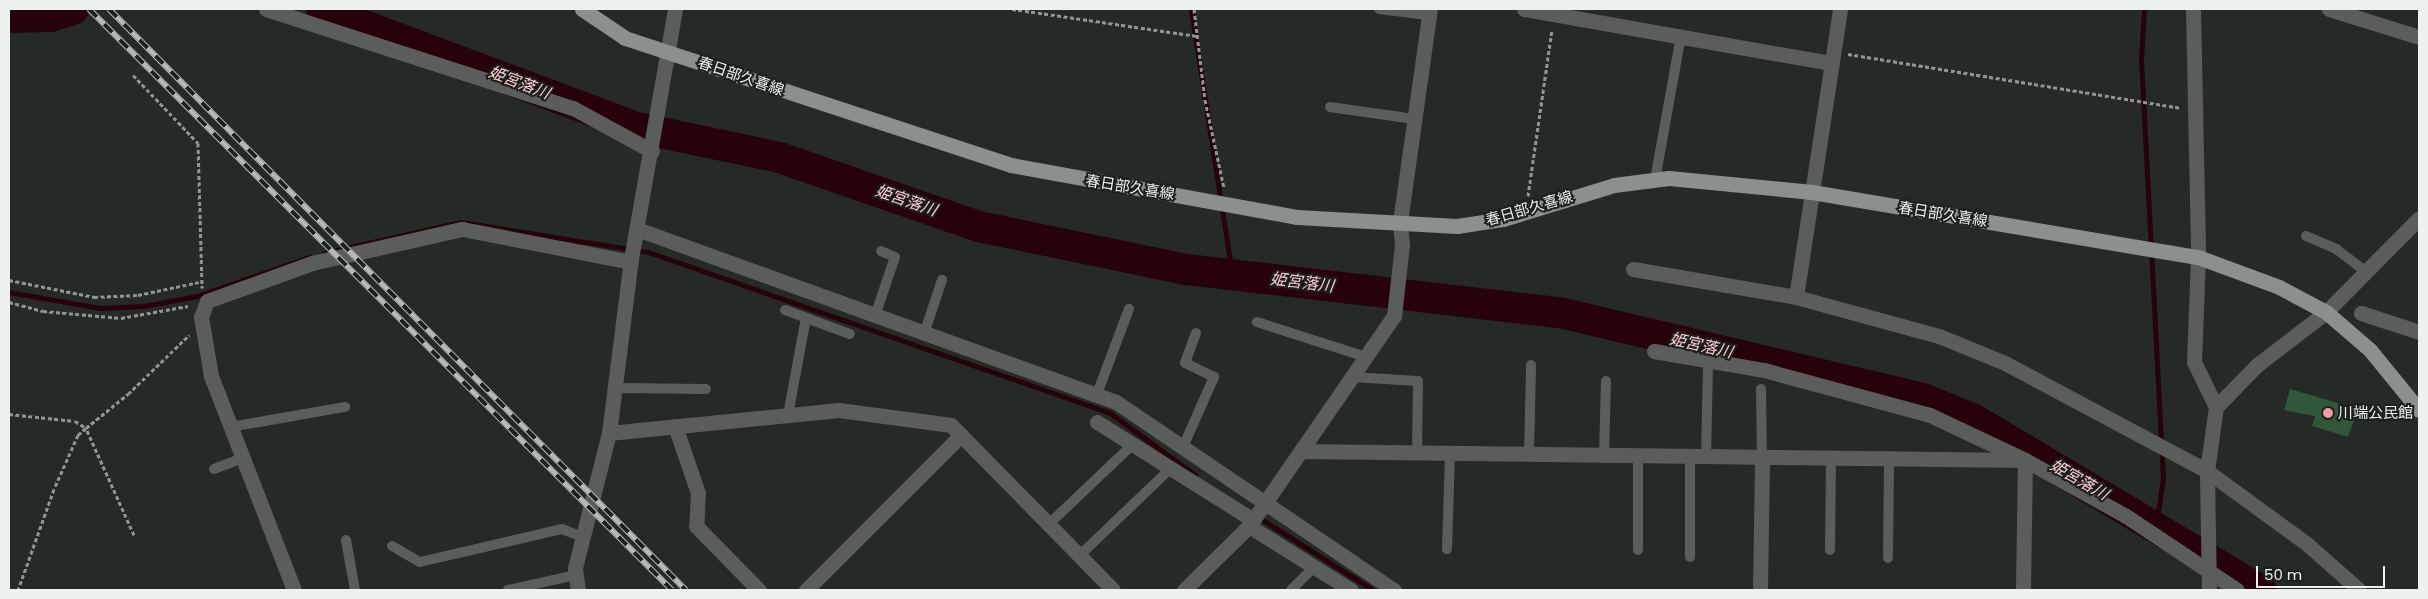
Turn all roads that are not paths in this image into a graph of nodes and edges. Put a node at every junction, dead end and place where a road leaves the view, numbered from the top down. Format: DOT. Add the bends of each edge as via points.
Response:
graph roads {
  1 [pos="266,9"];
  2 [pos="582,9"];
  3 [pos="675,9"];
  4 [pos="1379,9"];
  5 [pos="1524,9"];
  6 [pos="1840,9"];
  7 [pos="2193,9"];
  8 [pos="2330,9"];
  9 [pos="1555,11"];
  10 [pos="1429,12"];
  11 [pos="1681,36"];
  12 [pos="2419,37"];
  13 [pos="667,57"];
  14 [pos="1832,57"];
  15 [pos="1330,107"];
  16 [pos="1414,119"];
  17 [pos="653,148"];
  18 [pos="1655,180"];
  19 [pos="1812,192"];
  20 [pos="2419,218"];
  21 [pos="1400,222"];
  22 [pos="636,232"];
  23 [pos="2306,236"];
  24 [pos="881,251"];
  25 [pos="2198,257"];
  26 [pos="631,261"];
  27 [pos="1633,270"];
  28 [pos="2367,272"];
  29 [pos="942,280"];
  30 [pos="1796,297"];
  31 [pos="1129,309"];
  32 [pos="785,310"];
  33 [pos="2326,312"];
  34 [pos="876,313"];
  35 [pos="2361,313"];
  36 [pos="806,318"];
  37 [pos="1257,322"];
  38 [pos="925,331"];
  39 [pos="2419,332"];
  40 [pos="1196,333"];
  41 [pos="850,334"];
  42 [pos="1654,351"];
  43 [pos="1366,357"];
  44 [pos="1708,361"];
  45 [pos="1531,365"];
  46 [pos="1352,377"];
  47 [pos="1606,380"];
  48 [pos="615,388"];
  49 [pos="706,389"];
  50 [pos="1761,389"];
  51 [pos="1097,394"];
  52 [pos="345,407"];
  53 [pos="2216,407"];
  54 [pos="2419,410"];
  55 [pos="788,415"];
  56 [pos="1097,422"];
  57 [pos="675,426"];
  58 [pos="230,427"];
  59 [pos="609,433"];
  60 [pos="961,435"];
  61 [pos="1133,444"];
  62 [pos="1184,446"];
  63 [pos="1301,451"];
  64 [pos="1416,453"];
  65 [pos="1450,454"];
  66 [pos="1529,455"];
  67 [pos="1604,456"];
  68 [pos="1638,457"];
  69 [pos="242,458"];
  70 [pos="1690,458"];
  71 [pos="1706,459"];
  72 [pos="1762,459"];
  73 [pos="1830,460"];
  74 [pos="1889,460"];
  75 [pos="2025,460"];
  76 [pos="1171,468"];
  77 [pos="214,469"];
  78 [pos="2207,471"];
  79 [pos="1265,503"];
  80 [pos="1251,523"];
  81 [pos="1048,524"];
  82 [pos="580,536"];
  83 [pos="346,540"];
  84 [pos="392,546"];
  85 [pos="1448,549"];
  86 [pos="1638,550"];
  87 [pos="1830,550"];
  88 [pos="1079,556"];
  89 [pos="1690,557"];
  90 [pos="1888,558"];
  91 [pos="1314,567"];
  92 [pos="2209,569"];
  93 [pos="576,575"];
  94 [pos="294,590"];
  95 [pos="355,590"];
  96 [pos="508,590"];
  97 [pos="578,590"];
  98 [pos="759,590"];
  99 [pos="806,590"];
  100 [pos="1113,590"];
  101 [pos="1184,590"];
  102 [pos="1291,590"];
  103 [pos="1351,590"];
  104 [pos="1394,590"];
  105 [pos="1760,590"];
  106 [pos="2023,590"];
  107 [pos="2208,590"];
  108 [pos="2237,590"];
  109 [pos="2359,590"];
  1 -- 17 [label="street" via="573,108"];
  2 -- 13 [label="main road, 春日部久喜線" via="625,38"];
  3 -- 13 [label="street"];
  4 -- 10 [label="lane"];
  5 -- 9 [label="street"];
  6 -- 14 [label="street"];
  7 -- 25 [label="street"];
  8 -- 12 [label="street"];
  9 -- 11 [label="street"];
  10 -- 16 [label="street"];
  11 -- 14 [label="street"];
  11 -- 18 [label="lane"];
  13 -- 17 [label="street"];
  13 -- 21 [label="main road, 春日部久喜線" via="1011,165 1226,201 1297,217"];
  14 -- 19 [label="street"];
  15 -- 16 [label="lane"];
  16 -- 21 [label="street"];
  17 -- 22 [label="street"];
  18 -- 19 [label="main road, 春日部久喜線" via="1741,183"];
  18 -- 21 [label="main road, 春日部久喜線" via="1581,193 1526,212 1457,226"];
  19 -- 25 [label="main road, 春日部久喜線"];
  19 -- 30 [label="street"];
  20 -- 28 [label="street"];
  21 -- 43 [label="street" via="1402,244 1394,316"];
  22 -- 26 [label="street"];
  22 -- 34 [label="street"];
  23 -- 28 [label="lane" via="2336,249"];
  24 -- 34 [label="lane" via="895,257"];
  25 -- 33 [label="main road, 春日部久喜線" via="2279,286"];
  25 -- 53 [label="street" via="2194,362"];
  26 -- 48 [label="street"];
  26 -- 58 [label="street" via="462,229 312,263 207,301 201,317 211,376"];
  27 -- 30 [label="street"];
  28 -- 33 [label="street"];
  29 -- 38 [label="lane"];
  30 -- 78 [label="street" via="1939,336 2005,363"];
  31 -- 51 [label="lane"];
  32 -- 36 [label="lane"];
  33 -- 53 [label="street" via="2257,366"];
  33 -- 54 [label="main road, 春日部久喜線" via="2370,350"];
  34 -- 38 [label="street"];
  35 -- 39 [label="street"];
  36 -- 41 [label="lane"];
  36 -- 55 [label="lane"];
  37 -- 43 [label="lane"];
  38 -- 51 [label="street"];
  40 -- 62 [label="lane" via="1184,362 1214,377"];
  42 -- 44 [label="street"];
  43 -- 46 [label="street"];
  44 -- 71 [label="lane"];
  44 -- 75 [label="street" via="1894,403"];
  45 -- 66 [label="lane"];
  46 -- 63 [label="street"];
  46 -- 64 [label="lane" via="1418,381"];
  47 -- 67 [label="lane"];
  48 -- 49 [label="lane"];
  48 -- 59 [label="street"];
  50 -- 72 [label="lane"];
  51 -- 62 [label="street"];
  52 -- 58 [label="lane"];
  53 -- 78 [label="street"];
  55 -- 57 [label="street"];
  55 -- 60 [label="street" via="839,410 952,425"];
  56 -- 61 [label="street"];
  57 -- 59 [label="street"];
  57 -- 98 [label="street" via="698,493 696,526"];
  58 -- 69 [label="street"];
  59 -- 82 [label="street"];
  60 -- 81 [label="street"];
  60 -- 99 [label="street"];
  61 -- 76 [label="street"];
  61 -- 81 [label="lane"];
  62 -- 79 [label="street"];
  63 -- 64 [label="street"];
  63 -- 79 [label="street"];
  64 -- 65 [label="street"];
  65 -- 66 [label="street"];
  65 -- 85 [label="lane"];
  66 -- 67 [label="street"];
  67 -- 68 [label="street"];
  68 -- 70 [label="street"];
  68 -- 86 [label="lane"];
  69 -- 77 [label="lane"];
  69 -- 94 [label="street"];
  70 -- 71 [label="street"];
  70 -- 89 [label="lane"];
  71 -- 72 [label="street"];
  72 -- 73 [label="street"];
  72 -- 105 [label="street"];
  73 -- 74 [label="street"];
  73 -- 87 [label="lane"];
  74 -- 75 [label="street"];
  74 -- 90 [label="lane"];
  75 -- 92 [label="street"];
  75 -- 106 [label="street"];
  76 -- 80 [label="street"];
  76 -- 88 [label="lane"];
  78 -- 92 [label="street"];
  78 -- 109 [label="street" via="2307,544"];
  79 -- 80 [label="street"];
  79 -- 104 [label="street"];
  80 -- 91 [label="street"];
  80 -- 101 [label="street"];
  81 -- 88 [label="street"];
  82 -- 84 [label="lane" via="562,530 420,562"];
  82 -- 93 [label="street"];
  83 -- 95 [label="lane"];
  88 -- 100 [label="street"];
  91 -- 102 [label="lane"];
  91 -- 103 [label="street"];
  92 -- 107 [label="street"];
  92 -- 108 [label="street"];
  93 -- 96 [label="lane"];
  93 -- 97 [label="street"];
}
